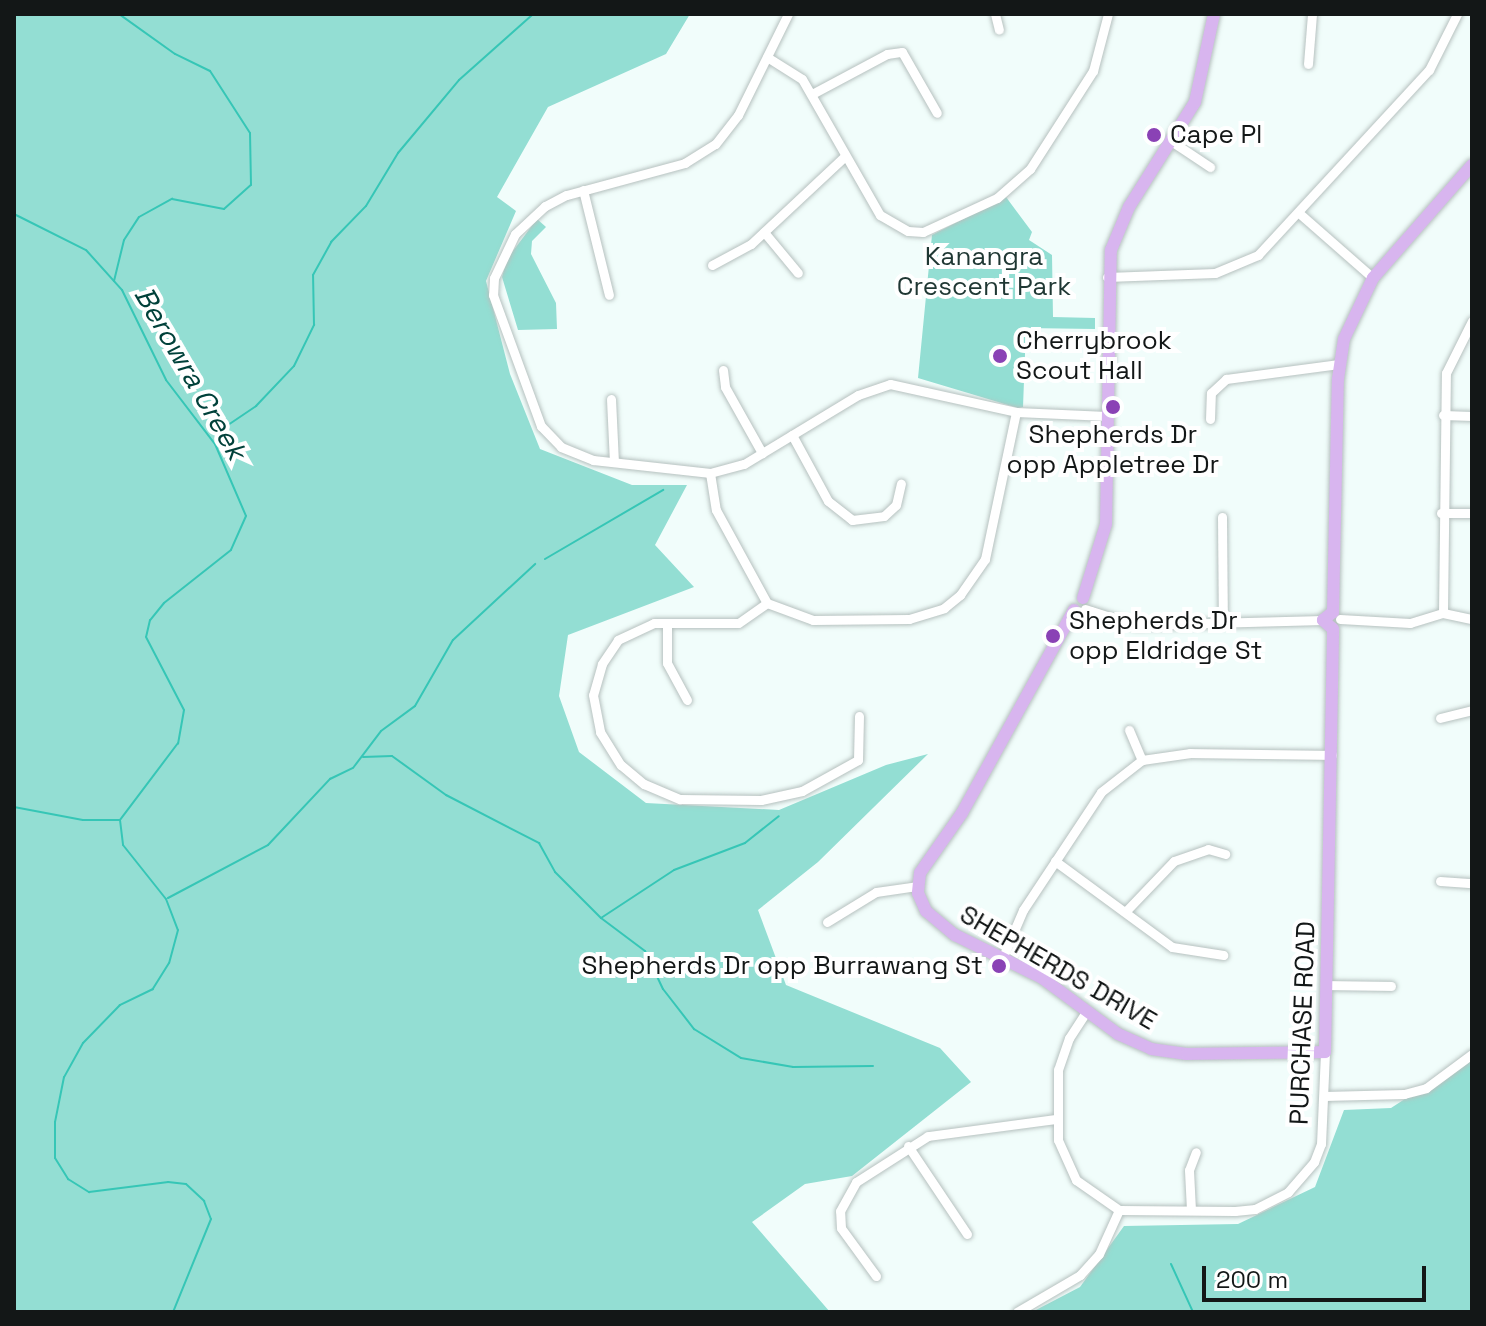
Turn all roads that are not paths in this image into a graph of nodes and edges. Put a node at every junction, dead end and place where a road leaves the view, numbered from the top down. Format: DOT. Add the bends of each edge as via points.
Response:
graph roads {
  1 [pos="788,14"];
  2 [pos="995,14"];
  3 [pos="1108,14"];
  4 [pos="1214,14"];
  5 [pos="1312,14"];
  6 [pos="1457,14"];
  7 [pos="999,30"];
  8 [pos="767,57"];
  9 [pos="1308,64"];
  10 [pos="812,94"];
  11 [pos="937,113"];
  12 [pos="1171,141"];
  13 [pos="845,156"];
  14 [pos="1472,165"];
  15 [pos="1210,167"];
  16 [pos="583,190"];
  17 [pos="1299,213"];
  18 [pos="764,232"];
  19 [pos="712,265"];
  20 [pos="798,273"];
  21 [pos="1107,277"];
  22 [pos="1373,278"];
  23 [pos="609,295"];
  24 [pos="1472,321"];
  25 [pos="1339,364"];
  26 [pos="723,370"];
  27 [pos="611,399"];
  28 [pos="1016,412"];
  29 [pos="1443,415"];
  30 [pos="1107,416"];
  31 [pos="1472,416"];
  32 [pos="1210,419"];
  33 [pos="792,435"];
  34 [pos="762,453"];
  35 [pos="614,462"];
  36 [pos="710,473"];
  37 [pos="901,484"];
  38 [pos="1441,513"];
  39 [pos="1472,513"];
  40 [pos="1222,517"];
  41 [pos="767,603"];
  42 [pos="1081,606"];
  43 [pos="1443,613"];
  44 [pos="1472,619"];
  45 [pos="1332,620"];
  46 [pos="667,623"];
  47 [pos="1223,623"];
  48 [pos="687,700"];
  49 [pos="1472,710"];
  50 [pos="859,716"];
  51 [pos="1440,718"];
  52 [pos="1129,730"];
  53 [pos="1332,755"];
  54 [pos="1142,760"];
  55 [pos="1225,854"];
  56 [pos="1055,861"];
  57 [pos="1440,881"];
  58 [pos="1472,883"];
  59 [pos="917,886"];
  60 [pos="1127,910"];
  61 [pos="827,922"];
  62 [pos="1223,955"];
  63 [pos="1002,959"];
  64 [pos="1326,985"];
  65 [pos="1391,986"];
  66 [pos="1086,1012"];
  67 [pos="1325,1052"];
  68 [pos="1472,1054"];
  69 [pos="1324,1096"];
  70 [pos="1055,1119"];
  71 [pos="908,1146"];
  72 [pos="1196,1152"];
  73 [pos="1119,1210"];
  74 [pos="1191,1210"];
  75 [pos="967,1234"];
  76 [pos="876,1276"];
  77 [pos="1017,1312"];
  1 -- 8 [label="street"];
  2 -- 7 [label="street"];
  3 -- 13 [label="street" via="1093,71 1030,169 997,198 923,232 893,225 880,215"];
  4 -- 12 [label="main road" via="1195,102"];
  5 -- 9 [label="street"];
  6 -- 17 [label="street" via="1429,70"];
  8 -- 10 [label="street" via="795,73"];
  8 -- 16 [label="street" via="732,123 701,154 663,170"];
  10 -- 11 [label="street" via="887,54 902,52"];
  10 -- 13 [label="street"];
  12 -- 15 [label="street"];
  12 -- 21 [label="main road" via="1123,218"];
  13 -- 18 [label="street"];
  14 -- 22 [label="main road, PURCHASE ROAD"];
  16 -- 23 [label="street"];
  16 -- 35 [label="street" via="545,206 515,234 494,278 493,295 528,403 541,426 573,453"];
  17 -- 21 [label="street" via="1258,255 1237,267 1190,275"];
  17 -- 22 [label="street"];
  18 -- 19 [label="street"];
  18 -- 20 [label="street"];
  21 -- 30 [label="main road"];
  22 -- 25 [label="main road, PURCHASE ROAD" via="1351,318"];
  24 -- 29 [label="street" via="1446,373"];
  25 -- 32 [label="street" via="1226,379 1211,393"];
  25 -- 45 [label="main road, PURCHASE ROAD"];
  26 -- 34 [label="street" via="725,387"];
  27 -- 35 [label="street"];
  28 -- 30 [label="street"];
  28 -- 33 [label="street" via="890,384 858,395"];
  28 -- 41 [label="street" via="992,538 973,579 944,608 909,619 813,620"];
  29 -- 31 [label="street"];
  29 -- 38 [label="street"];
  30 -- 42 [label="main road" via="1106,524"];
  33 -- 34 [label="street"];
  33 -- 37 [label="street" via="828,501 852,520 884,516 896,505"];
  34 -- 36 [label="street"];
  35 -- 36 [label="street"];
  36 -- 41 [label="street" via="716,510"];
  38 -- 39 [label="street"];
  38 -- 43 [label="street"];
  40 -- 47 [label="street"];
  41 -- 46 [label="street" via="738,623"];
  42 -- 47 [label="street" via="1135,625"];
  42 -- 59 [label="main road"];
  43 -- 44 [label="street"];
  43 -- 45 [label="street" via="1410,623"];
  45 -- 47 [label="street"];
  45 -- 53 [label="main road, PURCHASE ROAD"];
  46 -- 48 [label="street" via="667,663"];
  46 -- 50 [label="street" via="628,632 609,651 596,679 595,710 614,756 644,784 680,799 761,800 802,791 858,760"];
  49 -- 51 [label="street"];
  52 -- 54 [label="street"];
  53 -- 54 [label="street" via="1190,753"];
  53 -- 64 [label="main road, PURCHASE ROAD"];
  54 -- 56 [label="street" via="1101,792"];
  55 -- 60 [label="street" via="1208,849 1174,861"];
  56 -- 60 [label="street"];
  56 -- 63 [label="street" via="1023,910"];
  57 -- 58 [label="street"];
  59 -- 61 [label="street" via="876,892"];
  59 -- 63 [label="main road, SHEPHERDS DRIVE" via="923,906 941,925"];
  60 -- 62 [label="street" via="1172,947"];
  63 -- 66 [label="main road, SHEPHERDS DRIVE" via="1042,978"];
  64 -- 65 [label="street"];
  64 -- 67 [label="main road, PURCHASE ROAD"];
  66 -- 67 [label="main road, SHEPHERDS DRIVE" via="1126,1039 1159,1050"];
  66 -- 70 [label="street" via="1069,1038 1058,1070"];
  67 -- 69 [label="street, PURCHASE ROAD"];
  68 -- 69 [label="street" via="1426,1088 1404,1094"];
  69 -- 74 [label="street, PURCHASE ROAD" via="1317,1153 1288,1192 1255,1209"];
  70 -- 71 [label="street" via="965,1127"];
  70 -- 73 [label="street" via="1076,1180"];
  71 -- 75 [label="street"];
  71 -- 76 [label="street" via="856,1182 840,1211 846,1240"];
  72 -- 74 [label="street" via="1189,1170"];
  73 -- 74 [label="street, PURCHASE ROAD"];
  73 -- 77 [label="street" via="1099,1254 1080,1275"];
}
